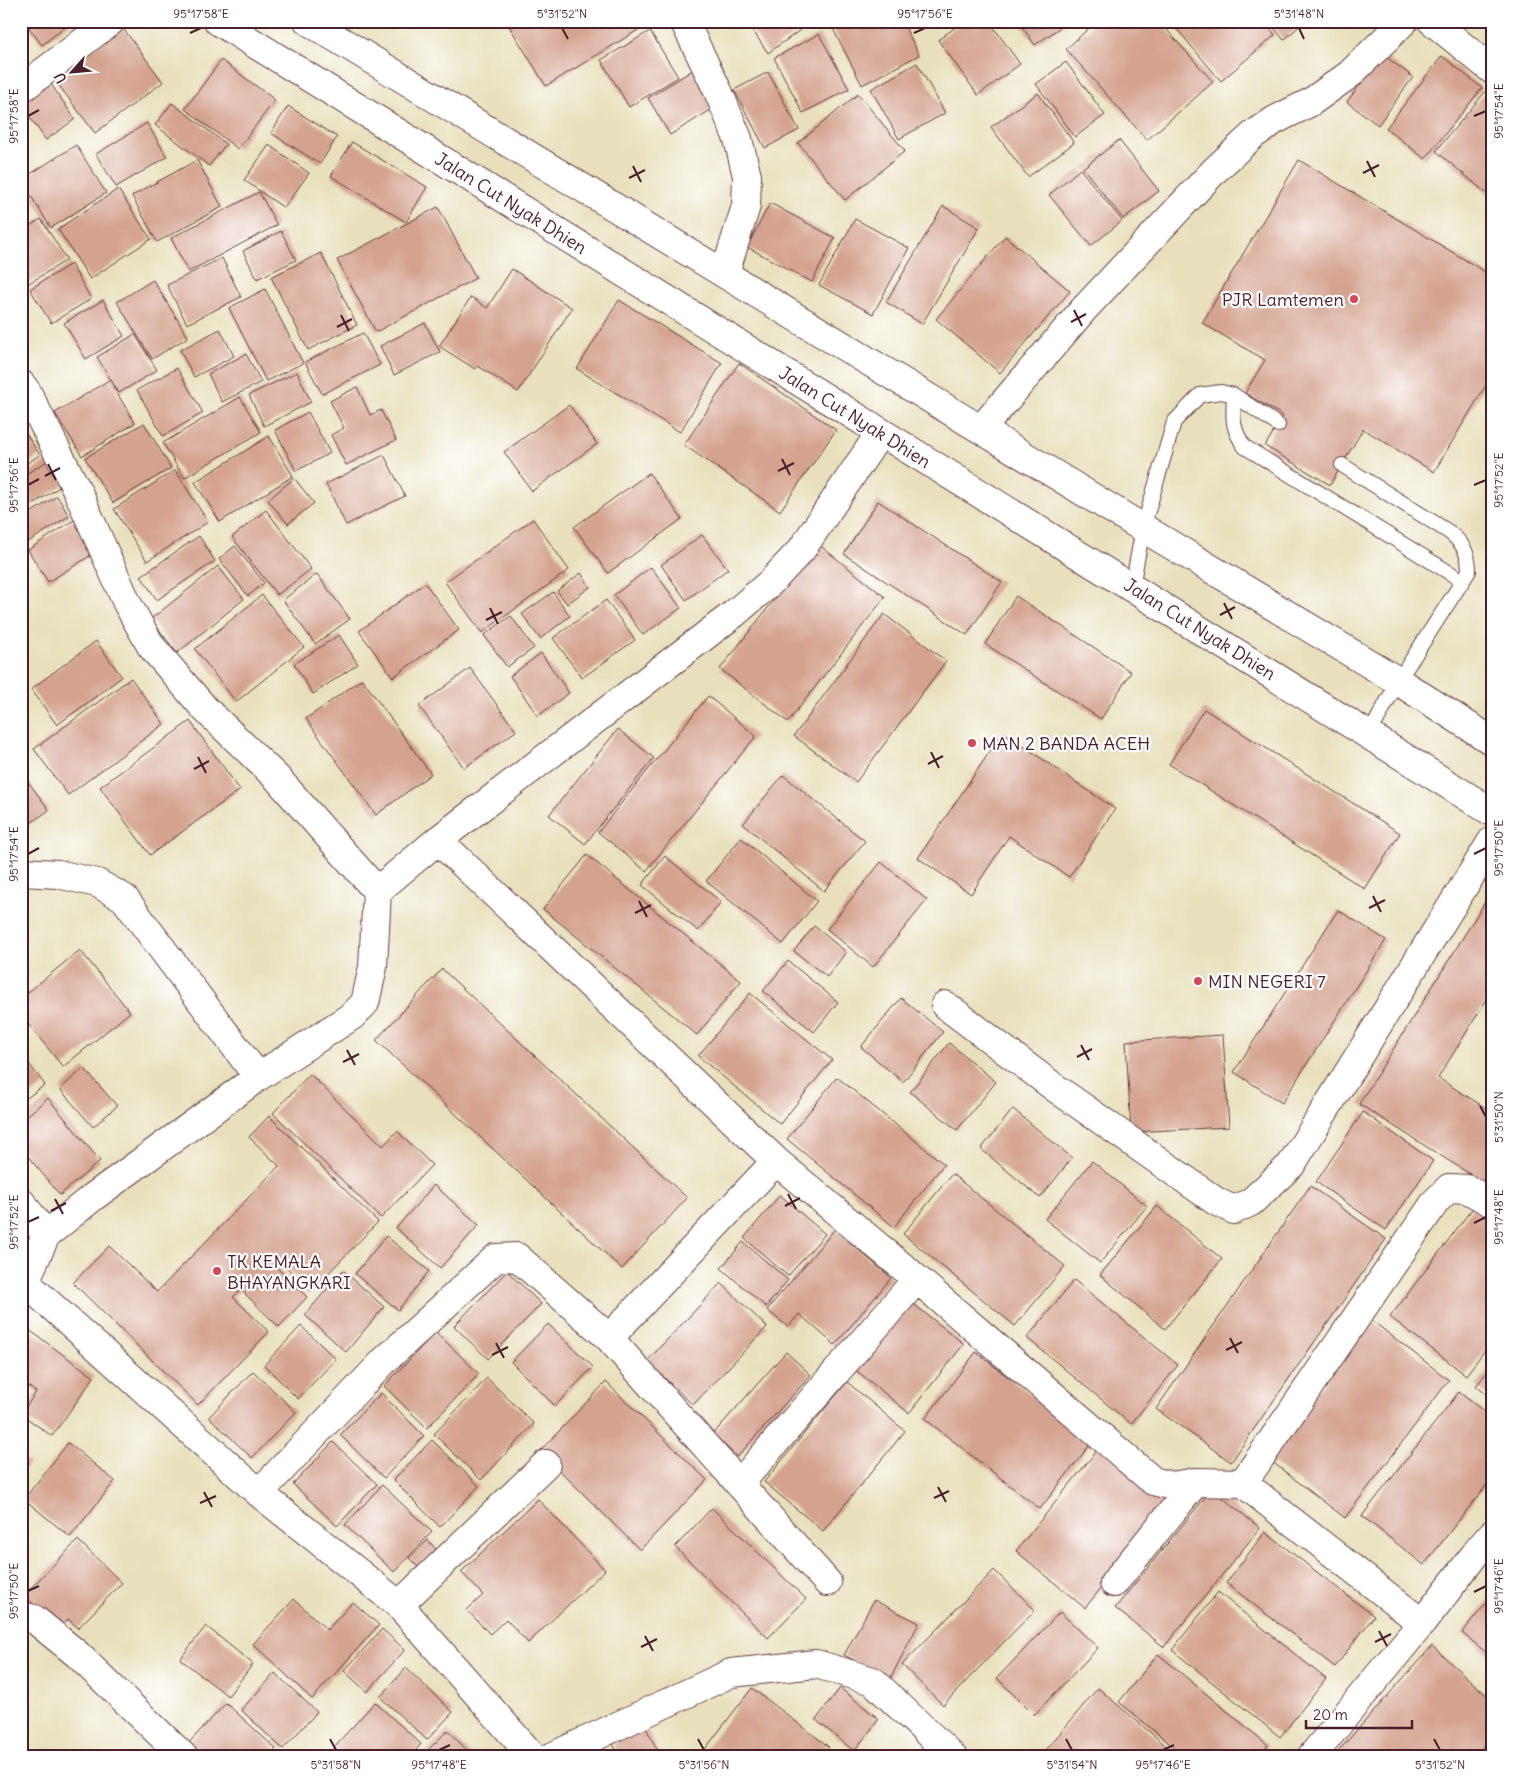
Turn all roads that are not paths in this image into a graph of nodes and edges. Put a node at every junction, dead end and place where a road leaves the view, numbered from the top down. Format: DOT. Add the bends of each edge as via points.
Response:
graph roads {
  1 [pos="111,21"];
  2 [pos="218,21"];
  3 [pos="308,21"];
  4 [pos="684,21"];
  5 [pos="1404,21"];
  6 [pos="1432,21"];
  7 [pos="1492,70"];
  8 [pos="21,89"];
  9 [pos="725,273"];
  10 [pos="21,384"];
  11 [pos="1234,394"];
  12 [pos="1278,425"];
  13 [pos="981,428"];
  14 [pos="880,433"];
  15 [pos="1342,465"];
  16 [pos="1144,528"];
  17 [pos="1463,581"];
  18 [pos="1132,587"];
  19 [pos="1398,681"];
  20 [pos="1369,735"];
  21 [pos="1492,741"];
  22 [pos="1492,812"];
  23 [pos="438,840"];
  24 [pos="1492,841"];
  25 [pos="21,872"];
  26 [pos="377,891"];
  27 [pos="945,1005"];
  28 [pos="258,1077"];
  29 [pos="776,1162"];
  30 [pos="21,1202"];
  31 [pos="1492,1203"];
  32 [pos="46,1235"];
  33 [pos="917,1279"];
  34 [pos="23,1285"];
  35 [pos="609,1338"];
  36 [pos="546,1464"];
  37 [pos="1196,1482"];
  38 [pos="1243,1483"];
  39 [pos="739,1484"];
  40 [pos="259,1493"];
  41 [pos="1487,1548"];
  42 [pos="827,1582"];
  43 [pos="1114,1583"];
  44 [pos="398,1605"];
  45 [pos="21,1616"];
  46 [pos="1422,1623"];
  47 [pos="184,1757"];
  48 [pos="532,1757"];
  49 [pos="551,1757"];
  50 [pos="953,1757"];
  51 [pos="1311,1757"];
  1 -- 8 [label="main road"];
  2 -- 14 [label="main road, Jalan Cut Nyak Dhien"];
  3 -- 9 [label="main road"];
  4 -- 9 [label="main road" via="738,139 747,176 746,206"];
  5 -- 13 [label="main road" via="1350,74 1253,135 1215,170 1084,309"];
  6 -- 7 [label="main road"];
  9 -- 13 [label="main road"];
  10 -- 26 [label="main road" via="77,490 127,603 151,646 204,709 277,778"];
  11 -- 12 [label="lane"];
  11 -- 16 [label="lane" via="1200,395 1174,422"];
  11 -- 17 [label="lane" via="1233,422 1236,435 1245,447"];
  13 -- 16 [label="main road"];
  14 -- 18 [label="main road, Jalan Cut Nyak Dhien"];
  14 -- 23 [label="main road" via="802,549 771,582"];
  15 -- 17 [label="lane" via="1457,538 1469,558 1469,572"];
  16 -- 18 [label="lane"];
  16 -- 19 [label="main road"];
  17 -- 19 [label="lane"];
  18 -- 20 [label="main road, Jalan Cut Nyak Dhien"];
  19 -- 20 [label="lane"];
  19 -- 21 [label="main road"];
  20 -- 22 [label="main road, Jalan Cut Nyak Dhien"];
  23 -- 26 [label="main road"];
  23 -- 29 [label="main road"];
  24 -- 27 [label="main road" via="1291,1165 1251,1202 1234,1210 1217,1202 1070,1099"];
  25 -- 28 [label="main road" via="58,874 97,883 124,898"];
  26 -- 28 [label="main road" via="373,967 365,1003 352,1016"];
  28 -- 32 [label="main road"];
  29 -- 33 [label="main road"];
  29 -- 35 [label="main road"];
  30 -- 32 [label="main road"];
  31 -- 38 [label="main road" via="1467,1188 1449,1188 1436,1201"];
  32 -- 34 [label="main road"];
  33 -- 37 [label="main road" via="1153,1481 1172,1486"];
  33 -- 39 [label="main road"];
  34 -- 40 [label="main road"];
  35 -- 39 [label="main road"];
  35 -- 40 [label="main road" via="517,1257 496,1258 385,1360"];
  36 -- 44 [label="main road"];
  37 -- 38 [label="main road"];
  37 -- 43 [label="main road"];
  38 -- 46 [label="main road"];
  39 -- 42 [label="main road"];
  40 -- 44 [label="main road"];
  41 -- 46 [label="main road"];
  44 -- 48 [label="main road"];
  45 -- 47 [label="main road" via="34,1619 77,1654"];
  46 -- 51 [label="main road"];
  49 -- 50 [label="main road" via="731,1673 816,1664 873,1681"];
}
